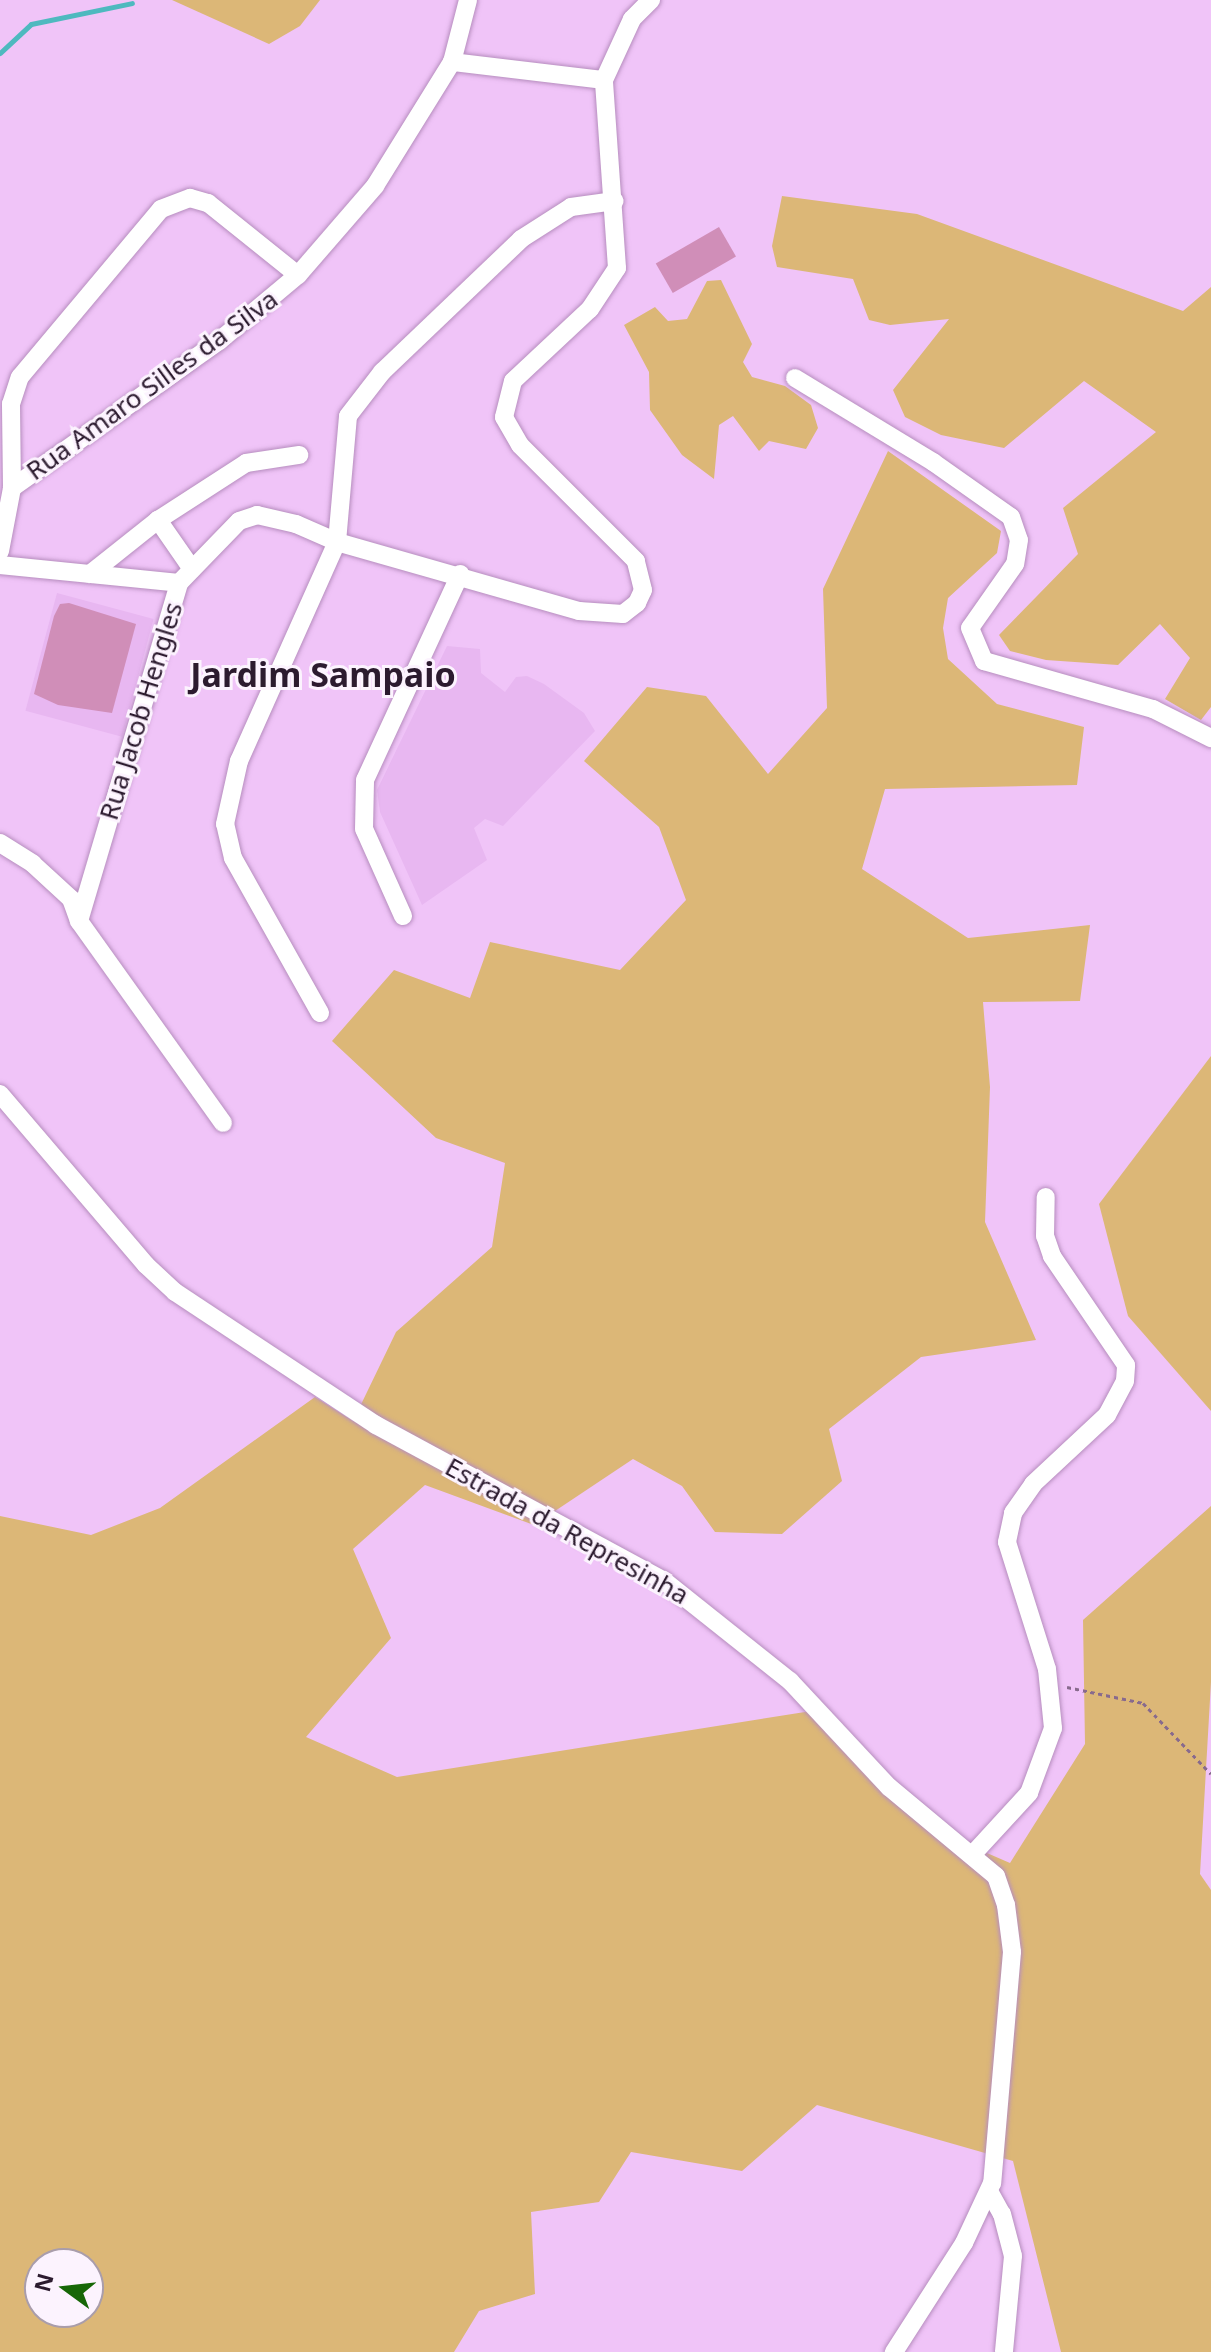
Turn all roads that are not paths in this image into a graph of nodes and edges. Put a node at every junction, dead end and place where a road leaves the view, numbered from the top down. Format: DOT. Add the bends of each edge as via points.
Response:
graph roads {
  1 [pos="468,0"];
  2 [pos="651,0"];
  3 [pos="452,62"];
  4 [pos="604,80"];
  5 [pos="615,201"];
  6 [pos="298,275"];
  7 [pos="795,378"];
  8 [pos="299,455"];
  9 [pos="12,488"];
  10 [pos="158,520"];
  11 [pos="337,542"];
  12 [pos="0,551"];
  13 [pos="0,565"];
  14 [pos="90,574"];
  15 [pos="460,574"];
  16 [pos="186,576"];
  17 [pos="1211,738"];
  18 [pos="0,843"];
  19 [pos="403,916"];
  20 [pos="79,921"];
  21 [pos="320,1013"];
  22 [pos="0,1094"];
  23 [pos="223,1123"];
  24 [pos="1046,1197"];
  25 [pos="973,1854"];
  26 [pos="989,2191"];
  27 [pos="894,2352"];
  28 [pos="1004,2352"];
  1 -- 3 [label="street, Rua Amaro Silles da Silva"];
  2 -- 4 [label="street" via="632,19"];
  3 -- 4 [label="street"];
  3 -- 6 [label="street, Rua Amaro Silles da Silva" via="375,186"];
  4 -- 5 [label="street" via="602,108"];
  5 -- 11 [label="street" via="571,207 521,239 362,392 343,436"];
  5 -- 15 [label="street" via="617,268 590,309 513,381 504,417 520,445 636,561 643,590 623,614 605,616"];
  6 -- 9 [label="street, Rua Amaro Silles da Silva" via="219,341"];
  6 -- 9 [label="street" via="208,203 190,198 161,209 20,377 11,404"];
  7 -- 17 [label="street" via="933,462 1011,517 1019,540 1015,564 970,628 984,661 1153,709"];
  8 -- 10 [label="street" via="246,463"];
  9 -- 12 [label="street"];
  10 -- 14 [label="street"];
  10 -- 16 [label="street"];
  11 -- 15 [label="street"];
  11 -- 16 [label="street, Rua Jacob Hengles" via="257,515 239,521"];
  11 -- 21 [label="street" via="239,761 225,824 233,858"];
  13 -- 14 [label="street"];
  14 -- 16 [label="street"];
  15 -- 19 [label="street" via="365,780 364,829"];
  16 -- 20 [label="street, Rua Jacob Hengles"];
  18 -- 20 [label="street" via="71,899"];
  20 -- 23 [label="street"];
  22 -- 25 [label="street, Estrada da Represinha" via="175,1292 376,1425 674,1587 790,1681 889,1787"];
  24 -- 25 [label="street" via="1045,1236 1052,1256 1126,1365 1120,1396 1107,1415 1033,1484 1009,1528 1012,1565 1049,1683 1053,1728 1029,1793"];
  25 -- 26 [label="street, Estrada da Represinha" via="996,1876 1012,1952 997,2157"];
  26 -- 27 [label="street, Estrada da Represinha" via="964,2243"];
  26 -- 28 [label="street" via="1002,2214 1013,2256"];
}
